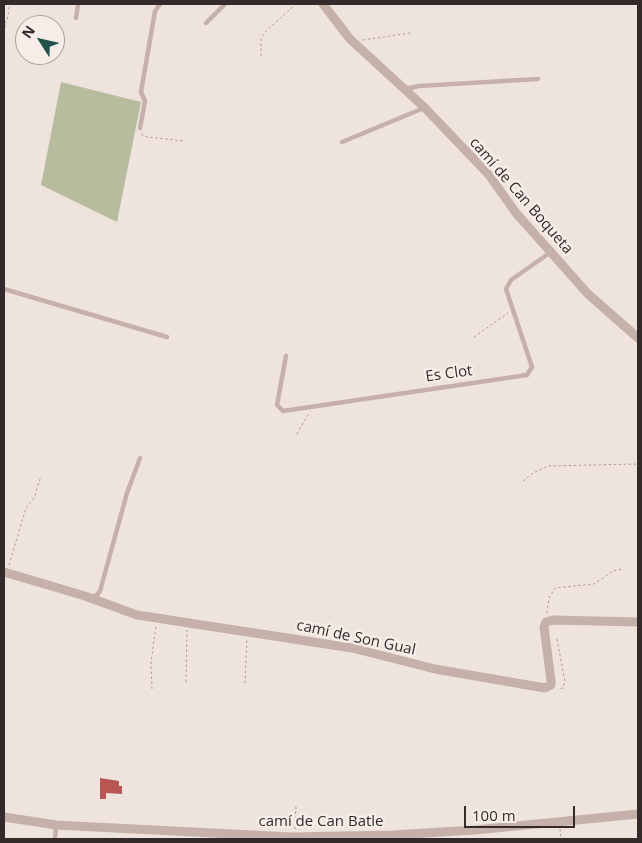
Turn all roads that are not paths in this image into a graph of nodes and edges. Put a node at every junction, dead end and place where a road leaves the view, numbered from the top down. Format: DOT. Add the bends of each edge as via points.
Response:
graph roads {
  1 [pos="78,4"];
  2 [pos="160,4"];
  3 [pos="225,4"];
  4 [pos="323,4"];
  5 [pos="76,18"];
  6 [pos="206,23"];
  7 [pos="538,79"];
  8 [pos="405,89"];
  9 [pos="425,108"];
  10 [pos="140,128"];
  11 [pos="342,142"];
  12 [pos="551,252"];
  13 [pos="4,289"];
  14 [pos="167,337"];
  15 [pos="638,338"];
  16 [pos="286,356"];
  17 [pos="140,458"];
  18 [pos="5,572"];
  19 [pos="90,598"];
  20 [pos="638,622"];
  21 [pos="638,814"];
  22 [pos="4,817"];
  23 [pos="56,825"];
  24 [pos="292,838"];
  25 [pos="55,839"];
  1 -- 5 [label="lane"];
  2 -- 10 [label="lane" via="155,11 141,92 145,101"];
  3 -- 6 [label="lane"];
  4 -- 8 [label="street, camí de Can Boqueta" via="350,39"];
  7 -- 8 [label="lane"];
  8 -- 9 [label="street, camí de Can Boqueta"];
  9 -- 11 [label="lane"];
  9 -- 12 [label="street, camí de Can Boqueta" via="489,175 516,213"];
  12 -- 15 [label="street, camí de Can Boqueta" via="596,303"];
  12 -- 16 [label="lane, Es Clot" via="509,282 506,292 532,367 528,375 283,411 278,408"];
  13 -- 14 [label="lane"];
  17 -- 19 [label="lane" via="131,479 100,590"];
  18 -- 19 [label="street, camí de Son Gual"];
  19 -- 20 [label="street, camí de Son Gual" via="119,610 157,619 352,648 436,669 545,688 551,685 544,627 548,621"];
  21 -- 24 [label="street, camí de Can Batle" via="392,836"];
  22 -- 23 [label="street, camí de Can Batle"];
  23 -- 24 [label="street, camí de Can Batle"];
  23 -- 25 [label="lane"];
}
